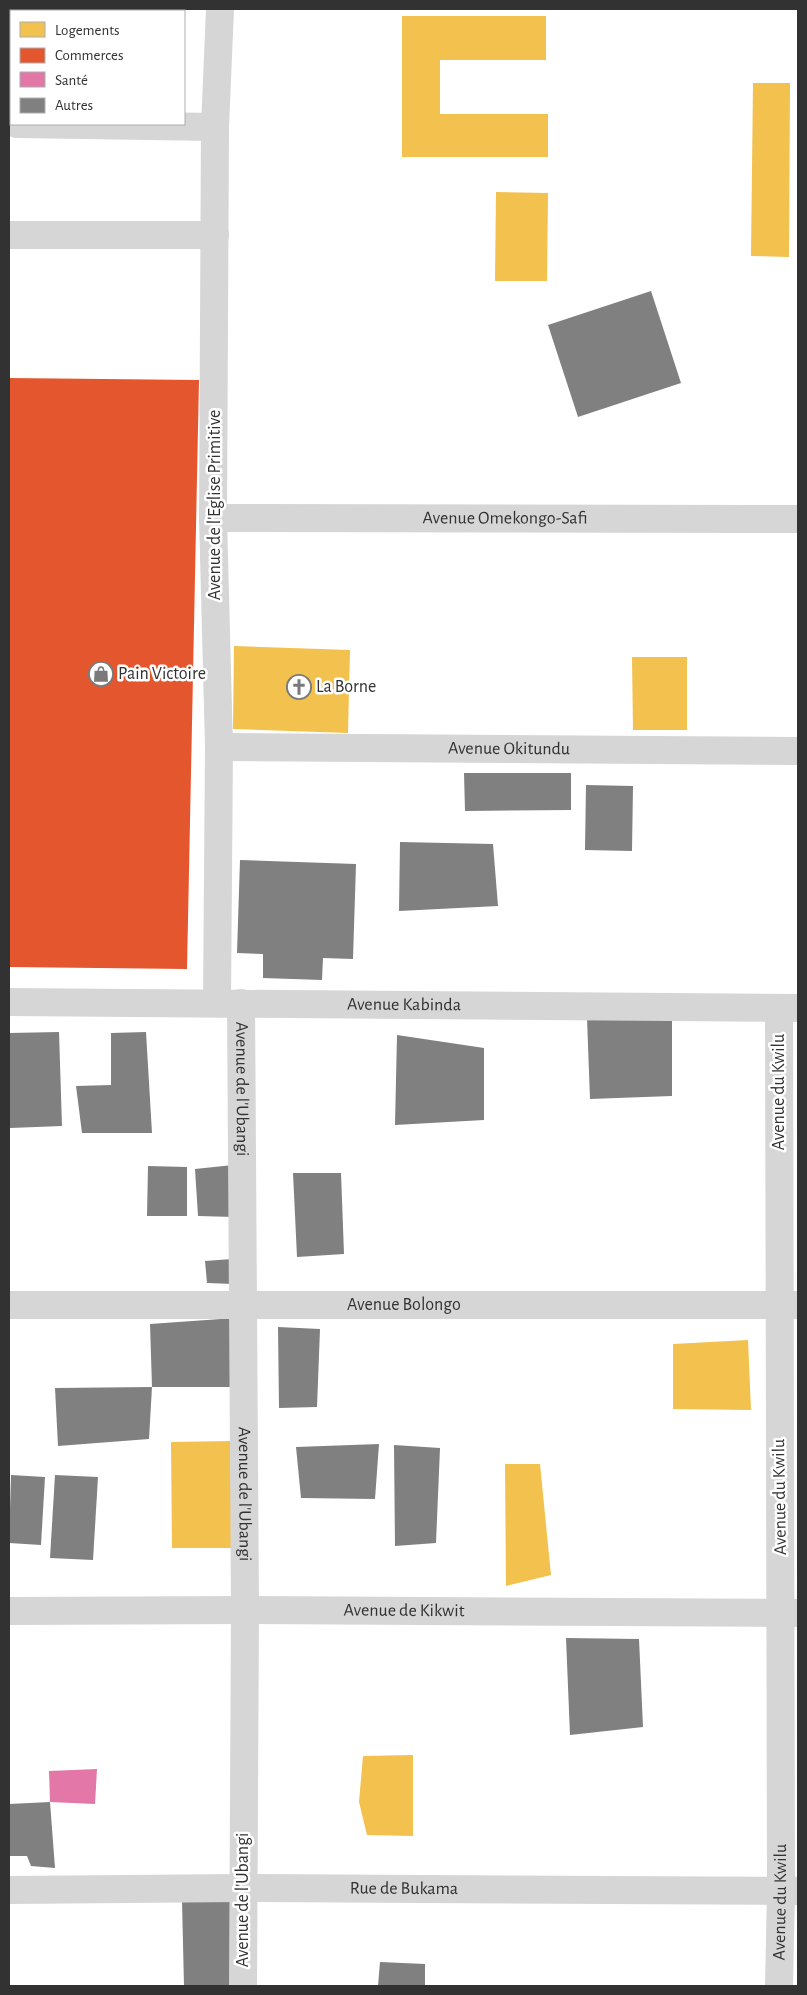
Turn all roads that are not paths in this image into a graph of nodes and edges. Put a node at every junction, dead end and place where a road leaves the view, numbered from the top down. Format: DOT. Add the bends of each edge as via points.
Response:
graph roads {
  1 [pos="220,9"];
  2 [pos="83,125"];
  3 [pos="216,127"];
  4 [pos="9,235"];
  5 [pos="215,235"];
  6 [pos="213,518"];
  7 [pos="798,519"];
  8 [pos="219,747"];
  9 [pos="798,751"];
  10 [pos="9,1002"];
  11 [pos="229,1003"];
  12 [pos="789,1008"];
  13 [pos="244,1304"];
  14 [pos="9,1305"];
  15 [pos="788,1305"];
  16 [pos="245,1610"];
  17 [pos="9,1611"];
  18 [pos="790,1613"];
  19 [pos="243,1888"];
  20 [pos="9,1890"];
  21 [pos="790,1891"];
  22 [pos="243,1986"];
  23 [pos="778,1986"];
  1 -- 3 [label="street, Avenue de l'Eglise Primitive"];
  2 -- 3 [label="street"];
  3 -- 5 [label="street, Avenue de l'Eglise Primitive"];
  4 -- 5 [label="street"];
  5 -- 6 [label="street, Avenue de l'Eglise Primitive"];
  6 -- 7 [label="street, Avenue Omekongo-Safi"];
  6 -- 8 [label="street, Avenue de l'Eglise Primitive"];
  8 -- 9 [label="street, Avenue Okitundu"];
  8 -- 11 [label="street, Avenue de l'Eglise Primitive"];
  10 -- 11 [label="street, Avenue Kabinda"];
  11 -- 12 [label="street, Avenue Kabinda"];
  11 -- 13 [label="street, Avenue de l'Ubangi"];
  12 -- 15 [label="street, Avenue du Kwilu"];
  13 -- 14 [label="street, Avenue Bolongo"];
  13 -- 15 [label="street, Avenue Bolongo"];
  13 -- 16 [label="street, Avenue de l'Ubangi"];
  15 -- 18 [label="street, Avenue du Kwilu"];
  16 -- 17 [label="street, Avenue de Kikwit"];
  16 -- 18 [label="street, Avenue de Kikwit"];
  16 -- 19 [label="street, Avenue de l'Ubangi"];
  18 -- 21 [label="street, Avenue du Kwilu"];
  19 -- 20 [label="street, Rue de Bukama"];
  19 -- 21 [label="street, Rue de Bukama"];
  19 -- 22 [label="street, Avenue de l'Ubangi"];
  21 -- 23 [label="street, Avenue du Kwilu"];
}
